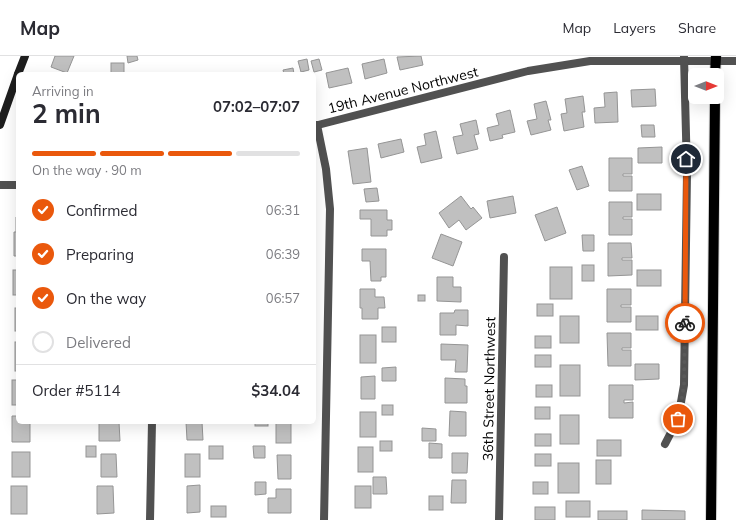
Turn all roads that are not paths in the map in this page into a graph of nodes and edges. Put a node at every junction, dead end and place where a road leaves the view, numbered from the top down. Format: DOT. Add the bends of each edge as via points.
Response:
graph roads {
  1 [pos="25,56"];
  2 [pos="684,58"];
  3 [pos="716,58"];
  4 [pos="736,61"];
  5 [pos="715,68"];
  6 [pos="19,72"];
  7 [pos="16,80"];
  8 [pos="715,104"];
  9 [pos="0,125"];
  10 [pos="316,126"];
  11 [pos="316,130"];
  12 [pos="0,185"];
  13 [pos="16,185"];
  14 [pos="504,258"];
  15 [pos="152,424"];
  16 [pos="665,444"];
  17 [pos="150,520"];
  18 [pos="324,520"];
  19 [pos="500,520"];
  20 [pos="711,520"];
  1 -- 6 [label="street"];
  2 -- 3 [label="street, 19th Avenue Northwest"];
  2 -- 10 [label="street, 19th Avenue Northwest" via="562,64"];
  2 -- 16 [label="street" via="687,173 684,385 678,419"];
  3 -- 4 [label="street, 19th Avenue Northwest"];
  3 -- 5 [label="main road"];
  7 -- 9 [label="street"];
  8 -- 20 [label="main road"];
  11 -- 18 [label="street" via="327,175 330,209"];
  12 -- 13 [label="street"];
  14 -- 19 [label="street, 36th Street Northwest"];
  15 -- 17 [label="street"];
}
